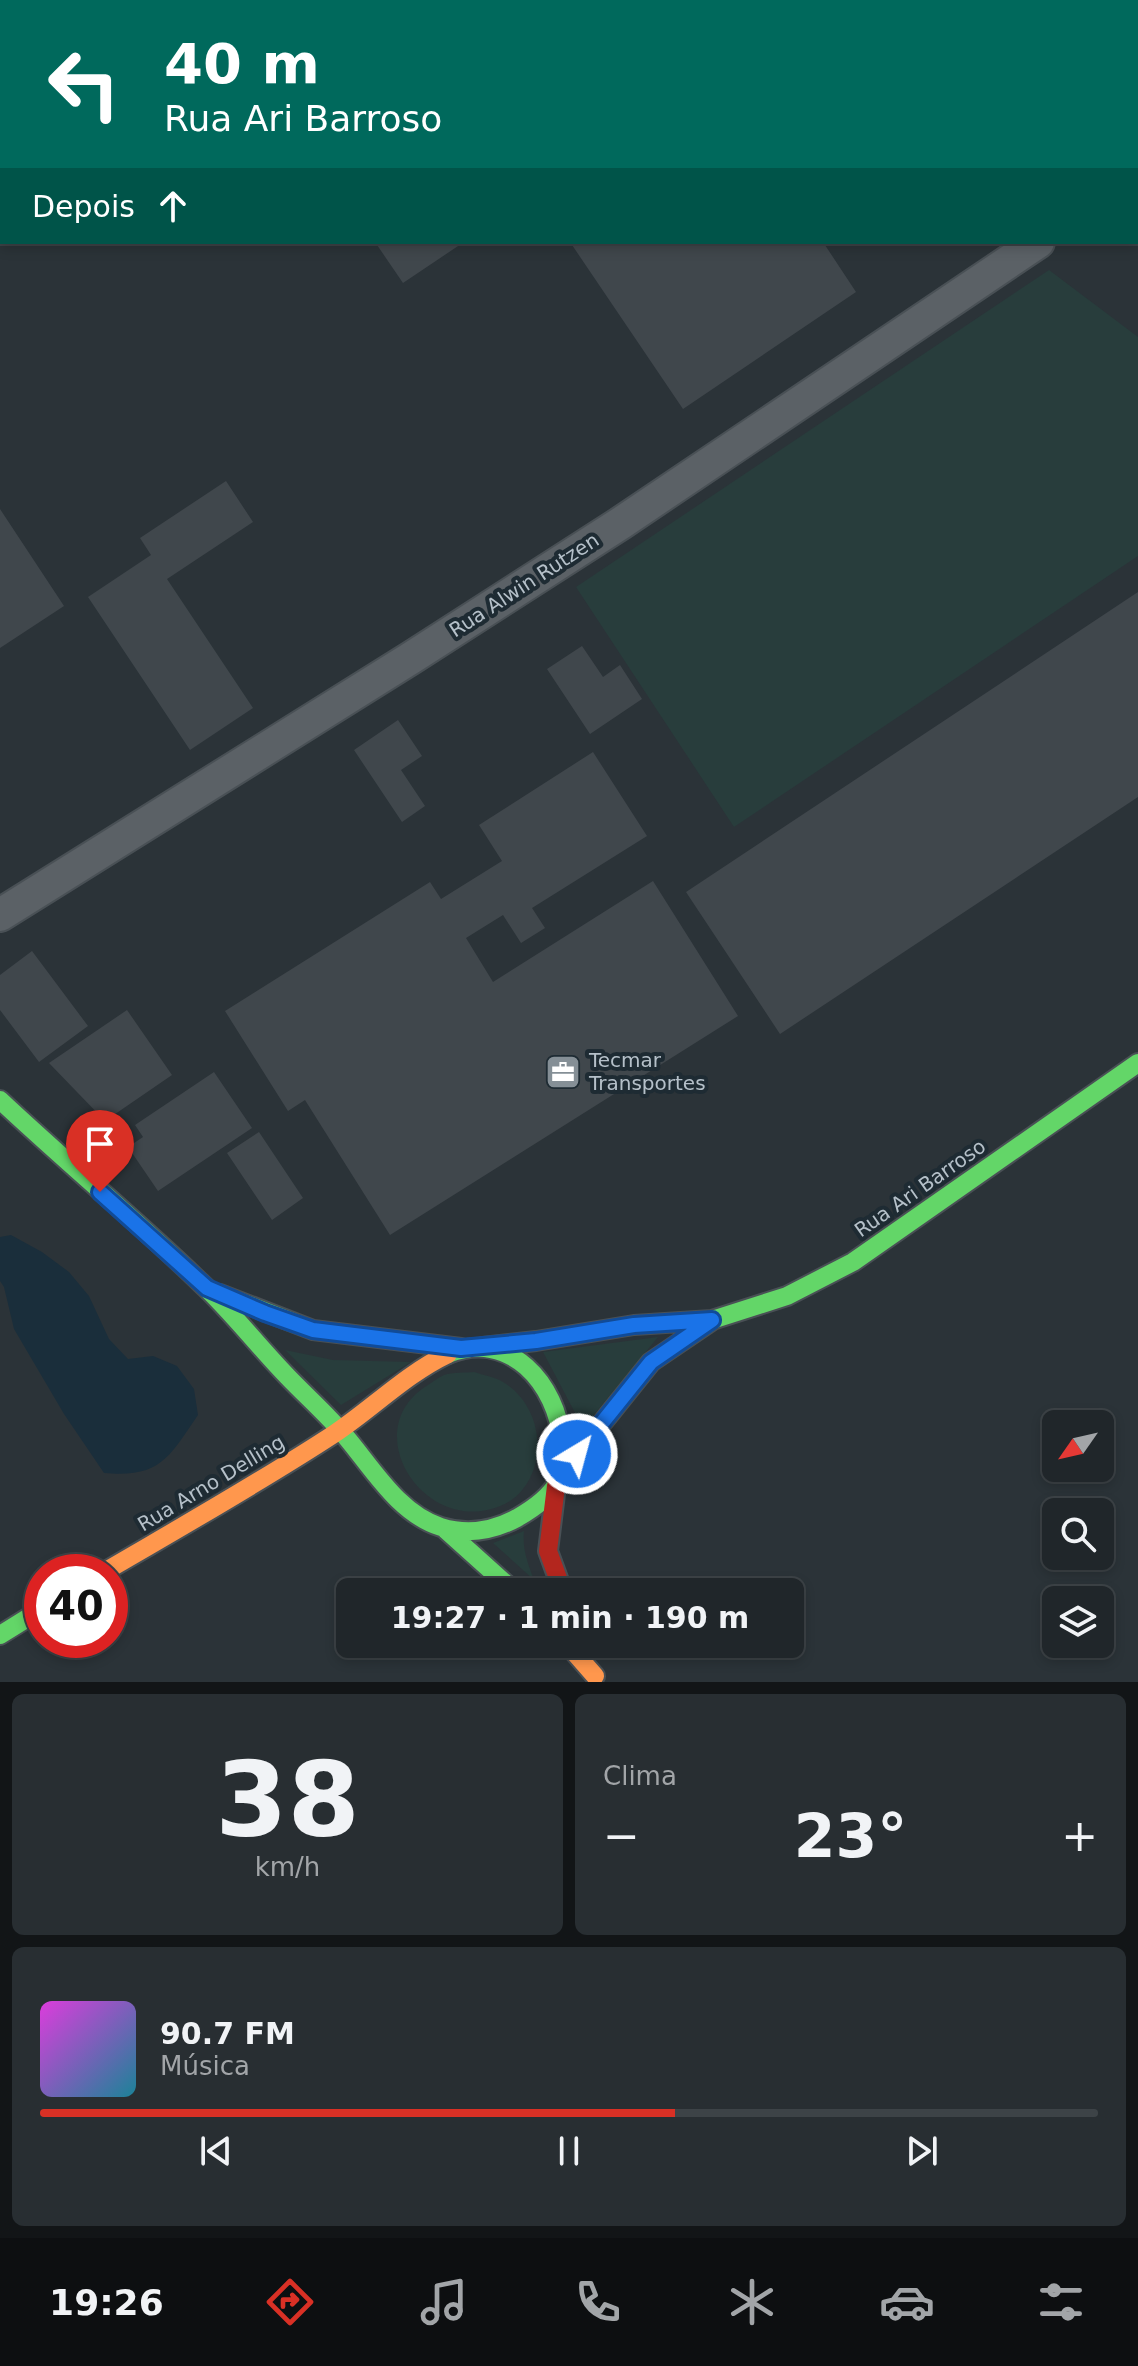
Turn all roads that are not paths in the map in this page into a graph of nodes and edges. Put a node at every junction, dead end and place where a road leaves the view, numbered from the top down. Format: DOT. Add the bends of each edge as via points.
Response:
graph roads {
  1 [pos="1035,244"];
  2 [pos="0,915"];
  3 [pos="1138,1063"];
  4 [pos="0,1100"];
  5 [pos="207,1288"];
  6 [pos="712,1320"];
  7 [pos="481,1347"];
  8 [pos="461,1348"];
  9 [pos="386,1394"];
  10 [pos="380,1424"];
  11 [pos="340,1430"];
  12 [pos="382,1453"];
  13 [pos="559,1480"];
  14 [pos="398,1497"];
  15 [pos="446,1530"];
  16 [pos="128,1558"];
  17 [pos="499,1578"];
  18 [pos="558,1578"];
  19 [pos="24,1620"];
  20 [pos="0,1635"];
  21 [pos="579,1658"];
  22 [pos="589,1658"];
  23 [pos="597,1679"];
  1 -- 2 [label="street, Rua Alwin Rutzen" via="621,523"];
  3 -- 6 [label="main road, Rua Ari Barroso" via="853,1262 787,1296"];
  4 -- 5 [label="main road"];
  5 -- 8 [label="main road" via="313,1330"];
  5 -- 11 [label="main road"];
  6 -- 7 [label="main road, Rua Ari Barroso" via="634,1325"];
  6 -- 13 [label="main road, Rua Ari Barroso" via="651,1362"];
  7 -- 8 [label="main road"];
  7 -- 13 [label="main road" via="508,1354 549,1390 560,1416"];
  8 -- 9 [label="main road"];
  9 -- 10 [label="main road"];
  9 -- 11 [label="main road"];
  11 -- 14 [label="main road"];
  11 -- 16 [label="main road, Rua Arno Delling"];
  12 -- 14 [label="main road"];
  13 -- 15 [label="main road" via="517,1519 495,1529"];
  13 -- 18 [label="main road" via="548,1551"];
  14 -- 15 [label="main road" via="420,1517"];
  15 -- 17 [label="main road"];
  19 -- 20 [label="main road"];
  21 -- 23 [label="main road"];
  22 -- 23 [label="main road"];
}
